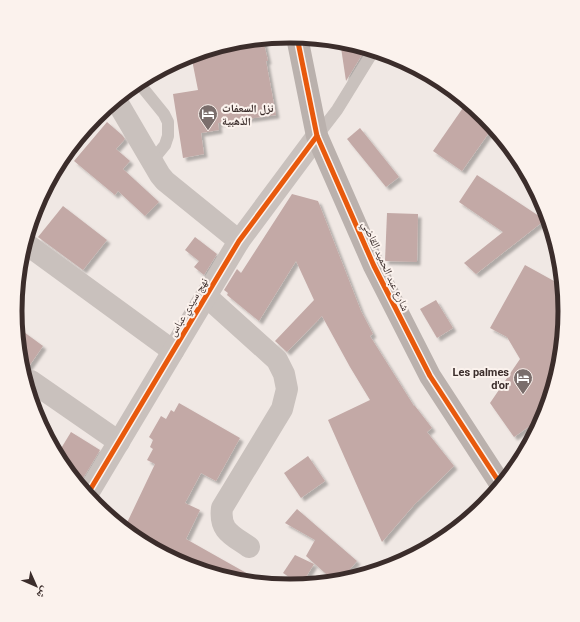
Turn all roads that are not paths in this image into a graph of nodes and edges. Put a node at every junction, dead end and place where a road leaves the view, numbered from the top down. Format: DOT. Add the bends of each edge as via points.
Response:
graph roads {
  1 [pos="298,43"];
  2 [pos="371,55"];
  3 [pos="142,87"];
  4 [pos="119,105"];
  5 [pos="316,136"];
  6 [pos="152,161"];
  7 [pos="239,241"];
  8 [pos="30,247"];
  9 [pos="206,296"];
  10 [pos="173,351"];
  11 [pos="31,381"];
  12 [pos="119,442"];
  13 [pos="498,480"];
  14 [pos="90,490"];
  15 [pos="249,547"];
  1 -- 5 [label="street, شارع عبد الحميد القاضي"];
  2 -- 5 [label="lane" via="337,110"];
  3 -- 6 [label="lane" via="168,122 165,144"];
  4 -- 6 [label="street"];
  5 -- 7 [label="street, نهج سيدي عباس"];
  5 -- 13 [label="street, شارع عبد الحميد القاضي" via="380,279 430,376"];
  6 -- 7 [label="street" via="169,185"];
  7 -- 9 [label="street, نهج سيدي عباس"];
  8 -- 10 [label="street"];
  9 -- 10 [label="street, نهج سيدي عباس"];
  9 -- 15 [label="street" via="277,360 288,389 282,409 222,508 223,526"];
  10 -- 12 [label="street, نهج سيدي عباس"];
  11 -- 12 [label="street"];
  12 -- 14 [label="street, نهج سيدي عباس"];
}
